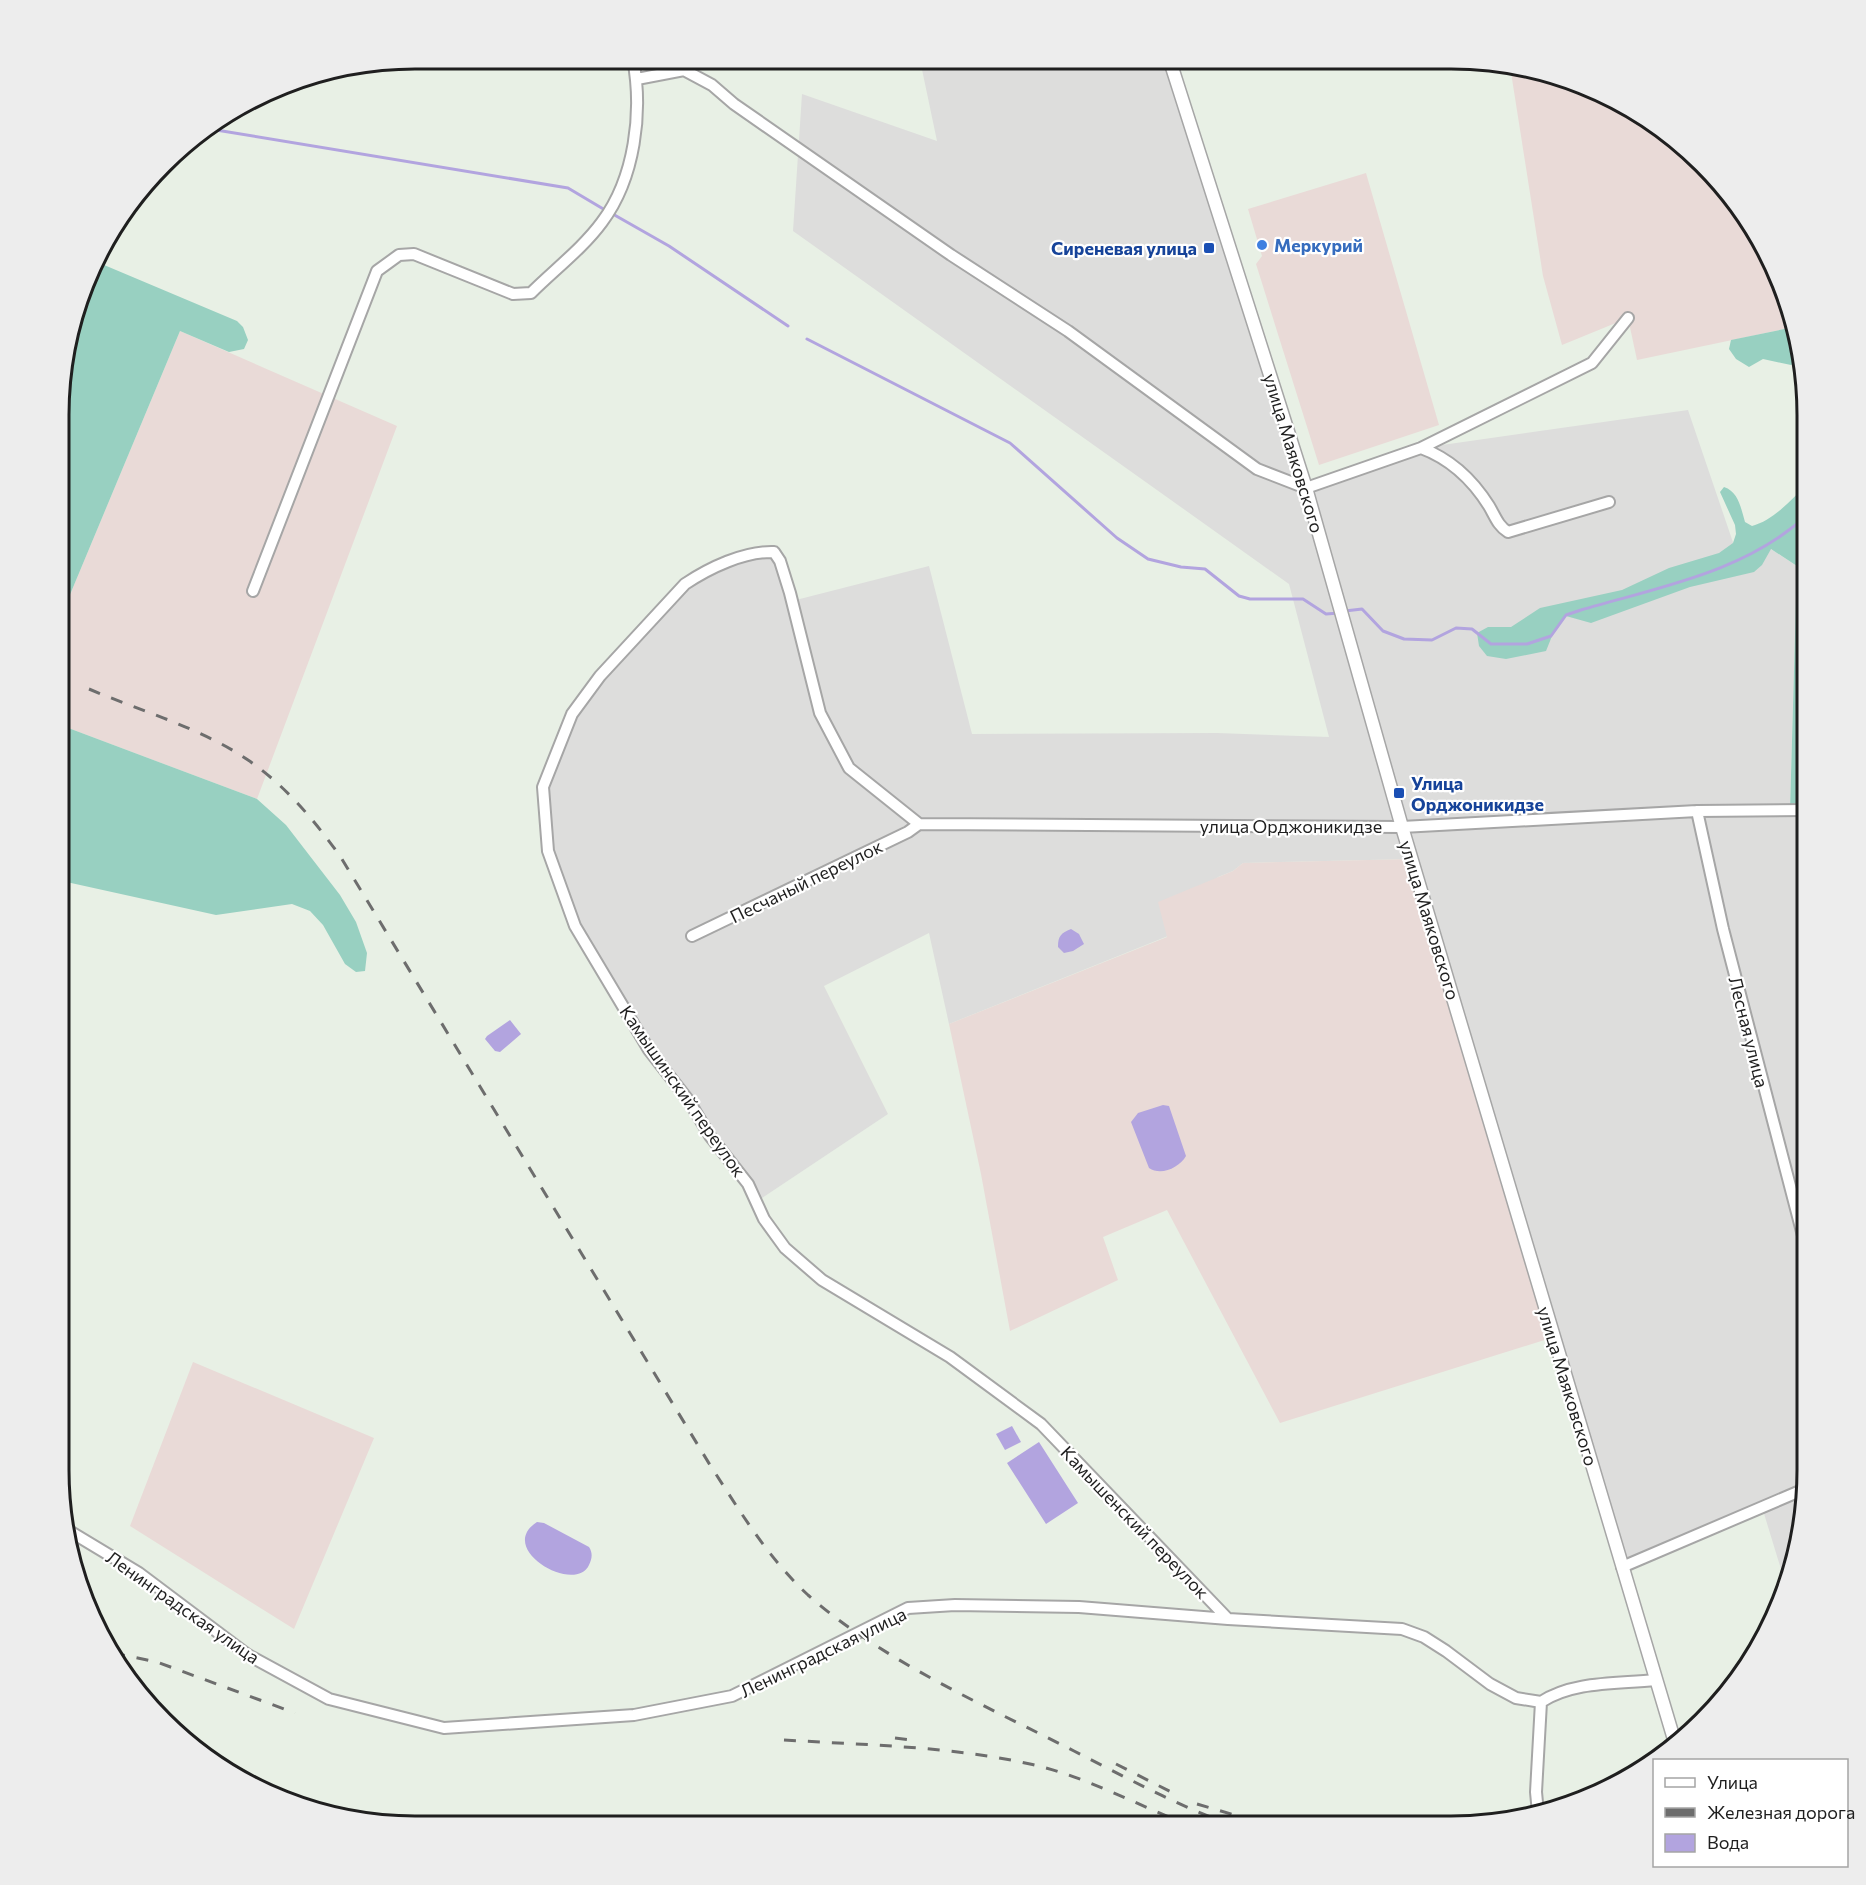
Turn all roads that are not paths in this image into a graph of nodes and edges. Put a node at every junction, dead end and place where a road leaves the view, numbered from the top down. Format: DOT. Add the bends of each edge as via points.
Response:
graph roads {
  1 [pos="635,69"];
  2 [pos="1173,69"];
  3 [pos="637,79"];
  4 [pos="1628,318"];
  5 [pos="1421,448"];
  6 [pos="1306,488"];
  7 [pos="1609,502"];
  8 [pos="253,591"];
  9 [pos="1797,810"];
  10 [pos="1697,811"];
  11 [pos="919,824"];
  12 [pos="1402,827"];
  13 [pos="692,936"];
  14 [pos="1797,1213"];
  15 [pos="1041,1424"];
  16 [pos="1796,1493"];
  17 [pos="75,1535"];
  18 [pos="1622,1567"];
  19 [pos="1228,1619"];
  20 [pos="1655,1680"];
  21 [pos="1541,1702"];
  22 [pos="1673,1736"];
  23 [pos="1537,1805"];
  1 -- 3 [label="street"];
  2 -- 6 [label="street, улица Маяковского"];
  3 -- 6 [label="street" via="684,70 712,85 951,255 1068,331 1257,469"];
  3 -- 8 [label="street" via="633,153 616,198 602,222 531,293 513,294 414,254 399,255 376,272"];
  4 -- 5 [label="street" via="1592,363"];
  5 -- 6 [label="street"];
  5 -- 7 [label="street" via="1459,469 1508,532"];
  6 -- 12 [label="street, улица Маяковского"];
  9 -- 10 [label="street, улица Орджоникидзе"];
  10 -- 12 [label="street, улица Орджоникидзе"];
  10 -- 14 [label="street, Лесная улица" via="1726,941"];
  11 -- 12 [label="street, улица Орджоникидзе"];
  11 -- 13 [label="street, Песчаный переулок"];
  11 -- 15 [label="street, Камышинский переулок" via="849,768 820,713 790,593 774,552 738,559 686,584 600,676 572,714 543,787 548,850 575,926 649,1050 748,1184 764,1219 785,1248 822,1280 950,1357"];
  12 -- 18 [label="street, улица Маяковского"];
  15 -- 19 [label="street, Камышенский переулок"];
  16 -- 18 [label="street"];
  17 -- 19 [label="street, Ленинградская улица" via="139,1573 248,1655 329,1699 444,1728 634,1715 732,1696 908,1608 1079,1607"];
  18 -- 20 [label="street, улица Маяковского"];
  19 -- 21 [label="street, Ленинградская улица" via="1402,1629 1424,1637 1516,1698"];
  20 -- 21 [label="street" via="1574,1688 1556,1692"];
  20 -- 22 [label="street, улица Маяковского"];
  21 -- 23 [label="street"];
}
